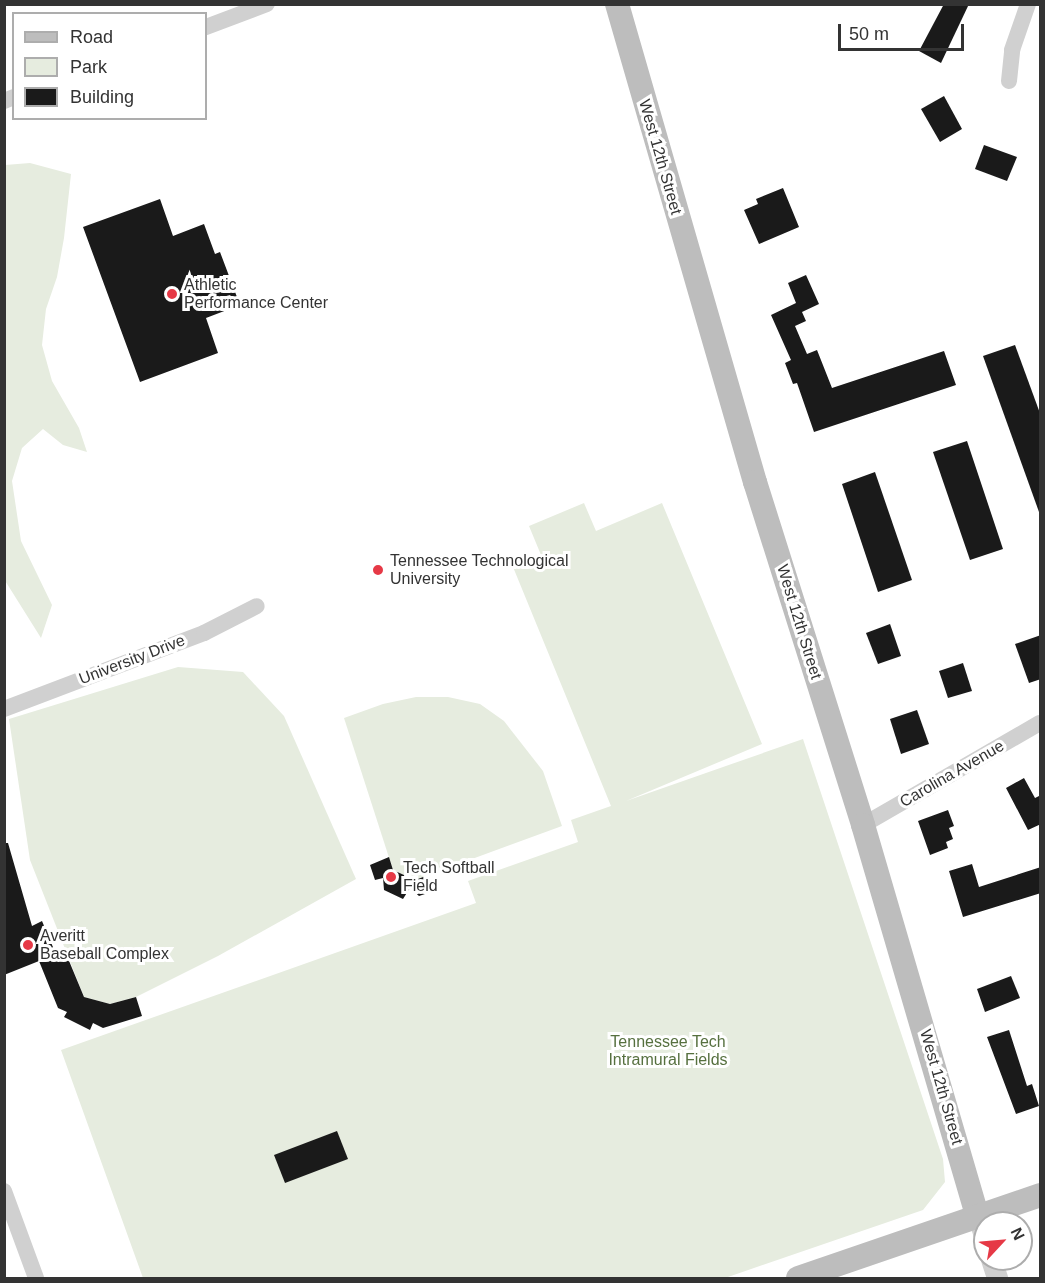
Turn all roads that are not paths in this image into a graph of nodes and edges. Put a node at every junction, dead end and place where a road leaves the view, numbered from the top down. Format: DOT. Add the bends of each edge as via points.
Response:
graph roads {
  1 [pos="267,4"];
  2 [pos="617,4"];
  3 [pos="1028,4"];
  4 [pos="207,27"];
  5 [pos="1009,81"];
  6 [pos="257,606"];
  7 [pos="4,708"];
  8 [pos="1041,723"];
  9 [pos="863,825"];
  10 [pos="4,1191"];
  11 [pos="1041,1195"];
  12 [pos="977,1211"];
  13 [pos="1012,1211"];
  14 [pos="973,1230"];
  15 [pos="36,1278"];
  16 [pos="798,1278"];
  1 -- 4 [label="street"];
  2 -- 9 [label="main road, West 12th Street" via="755,482"];
  3 -- 5 [label="street" via="1012,50"];
  6 -- 7 [label="street, University Drive" via="204,633"];
  8 -- 9 [label="street, Carolina Avenue"];
  9 -- 12 [label="main road, West 12th Street"];
  10 -- 15 [label="street"];
  11 -- 13 [label="main road"];
  14 -- 16 [label="main road"];
}
